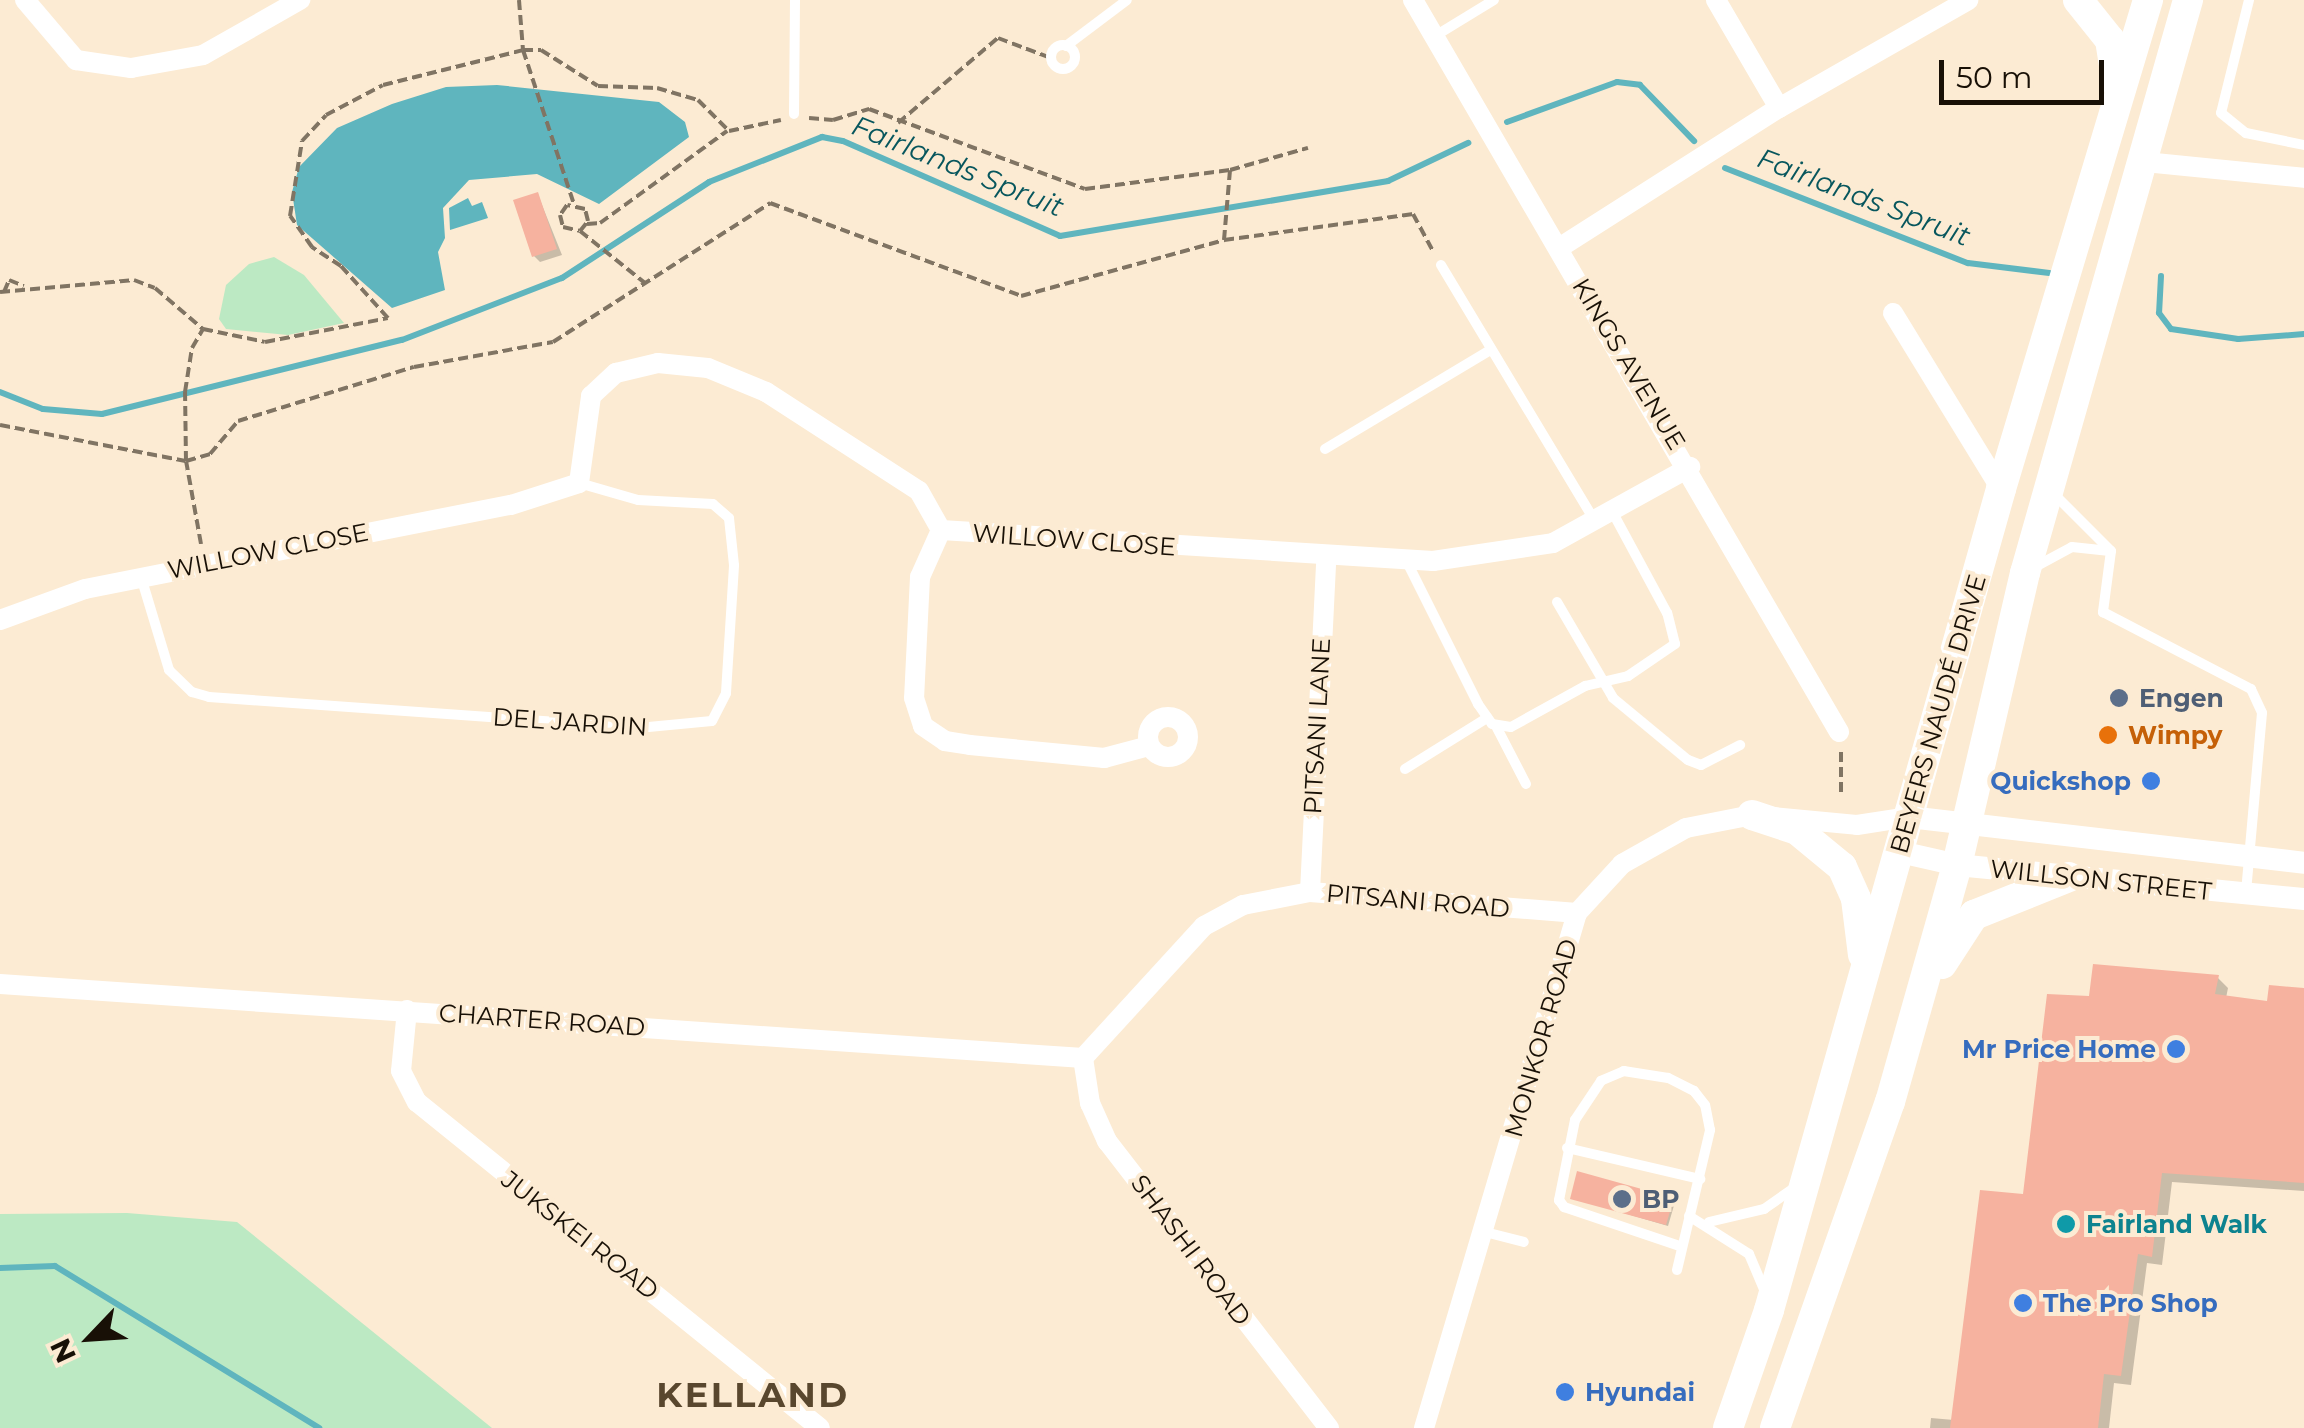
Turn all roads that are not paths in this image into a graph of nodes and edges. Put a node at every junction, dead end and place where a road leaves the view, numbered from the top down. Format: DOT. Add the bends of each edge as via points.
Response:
graph roads {
  1 [pos="25,0"];
  2 [pos="300,0"];
  3 [pos="795,0"];
  4 [pos="1128,0"];
  5 [pos="1413,0"];
  6 [pos="1494,0"];
  7 [pos="1716,0"];
  8 [pos="1968,0"];
  9 [pos="2078,0"];
  10 [pos="2147,0"];
  11 [pos="2250,0"];
  12 [pos="2186,5"];
  13 [pos="273,7"];
  14 [pos="1435,36"];
  15 [pos="1066,46"];
  16 [pos="2118,97"];
  17 [pos="1779,108"];
  18 [pos="794,114"];
  19 [pos="2304,145"];
  20 [pos="2146,162"];
  21 [pos="2304,178"];
  22 [pos="1560,248"];
  23 [pos="1440,265"];
  24 [pos="1893,313"];
  25 [pos="1488,351"];
  26 [pos="1324,449"];
  27 [pos="1690,467"];
  28 [pos="579,483"];
  29 [pos="2049,488"];
  30 [pos="2001,489"];
  31 [pos="1604,518"];
  32 [pos="941,530"];
  33 [pos="2111,552"];
  34 [pos="1326,559"];
  35 [pos="1407,562"];
  36 [pos="2024,573"];
  37 [pos="141,577"];
  38 [pos="1557,602"];
  39 [pos="0,620"];
  40 [pos="1600,681"];
  41 [pos="1487,718"];
  42 [pos="1497,728"];
  43 [pos="1839,732"];
  44 [pos="1740,745"];
  45 [pos="1150,746"];
  46 [pos="1405,769"];
  47 [pos="1526,784"];
  48 [pos="1752,814"];
  49 [pos="1909,817"];
  50 [pos="1967,824"];
  51 [pos="1857,825"];
  52 [pos="1900,852"];
  53 [pos="2250,858"];
  54 [pos="2304,863"];
  55 [pos="1957,865"];
  56 [pos="2070,876"];
  57 [pos="1310,892"];
  58 [pos="2246,894"];
  59 [pos="2304,899"];
  60 [pos="1577,914"];
  61 [pos="1861,982"];
  62 [pos="0,984"];
  63 [pos="407,1010"];
  64 [pos="1083,1058"];
  65 [pos="1890,1102"];
  66 [pos="1567,1148"];
  67 [pos="1803,1178"];
  68 [pos="1700,1179"];
  69 [pos="1690,1216"];
  70 [pos="1709,1222"];
  71 [pos="1485,1232"];
  72 [pos="1524,1242"];
  73 [pos="1680,1246"];
  74 [pos="1678,1270"];
  75 [pos="1769,1310"];
  76 [pos="1434,1418"];
  77 [pos="820,1428"];
  78 [pos="1329,1428"];
  79 [pos="1424,1428"];
  80 [pos="1728,1428"];
  81 [pos="1775,1428"];
  1 -- 13 [label="street" via="58,46 97,67 166,65 203,55"];
  2 -- 13 [label="street"];
  3 -- 18 [label="lane"];
  4 -- 15 [label="lane"];
  5 -- 14 [label="street, KINGS AVENUE"];
  6 -- 14 [label="lane"];
  7 -- 17 [label="street"];
  8 -- 17 [label="street"];
  9 -- 16 [label="main road" via="2110,40"];
  10 -- 12 [label="street"];
  10 -- 16 [label="main road, BEYERS NAUDÉ DRIVE"];
  11 -- 19 [label="lane" via="2221,113 2246,133"];
  12 -- 20 [label="main road, BEYERS NAUDÉ DRIVE"];
  14 -- 22 [label="street, KINGS AVENUE"];
  15 -- 15 [label="lane" via="1051,58 1060,69 1074,64"];
  16 -- 30 [label="main road, BEYERS NAUDÉ DRIVE"];
  17 -- 22 [label="street"];
  20 -- 21 [label="street"];
  20 -- 29 [label="main road, BEYERS NAUDÉ DRIVE"];
  22 -- 27 [label="street, KINGS AVENUE"];
  23 -- 25 [label="lane"];
  24 -- 30 [label="street"];
  25 -- 26 [label="lane"];
  25 -- 31 [label="lane"];
  27 -- 31 [label="street, WILLOW CLOSE"];
  27 -- 43 [label="street, KINGS AVENUE"];
  28 -- 32 [label="street, WILLOW CLOSE" via="585,413 602,382 637,366 692,364 766,392 919,491"];
  28 -- 37 [label="street, WILLOW CLOSE" via="511,505"];
  28 -- 37 [label="lane, DEL JARDIN" via="638,500 712,504 729,518 734,564 726,693 712,721 638,728 210,697 192,692 170,670"];
  29 -- 33 [label="lane"];
  29 -- 36 [label="main road, BEYERS NAUDÉ DRIVE"];
  30 -- 49 [label="main road, BEYERS NAUDÉ DRIVE"];
  31 -- 35 [label="street, WILLOW CLOSE" via="1530,548"];
  31 -- 40 [label="lane" via="1667,613 1676,644 1628,676"];
  32 -- 34 [label="street, WILLOW CLOSE"];
  32 -- 45 [label="street" via="920,576 914,698 923,726 958,743 1104,758"];
  33 -- 36 [label="lane" via="2072,547"];
  33 -- 53 [label="lane" via="2103,612 2251,689 2262,714"];
  34 -- 35 [label="street, WILLOW CLOSE"];
  34 -- 57 [label="street, PITSANI LANE"];
  35 -- 41 [label="lane"];
  36 -- 50 [label="main road, BEYERS NAUDÉ DRIVE"];
  37 -- 39 [label="street, WILLOW CLOSE"];
  38 -- 40 [label="lane"];
  40 -- 42 [label="lane" via="1512,728"];
  40 -- 44 [label="lane" via="1694,764"];
  41 -- 42 [label="lane"];
  41 -- 46 [label="lane"];
  42 -- 47 [label="lane"];
  48 -- 51 [label="street, MONKOR ROAD"];
  48 -- 60 [label="street, MONKOR ROAD" via="1663,836 1622,864"];
  48 -- 61 [label="main road" via="1797,830 1842,868 1861,920"];
  49 -- 50 [label="street, WILLSON STREET"];
  49 -- 51 [label="street, MONKOR ROAD"];
  49 -- 52 [label="main road, BEYERS NAUDÉ DRIVE"];
  50 -- 53 [label="street, WILLSON STREET"];
  50 -- 55 [label="main road, BEYERS NAUDÉ DRIVE"];
  51 -- 52 [label="street, MONKOR ROAD"];
  52 -- 55 [label="street, WILLSON STREET"];
  52 -- 61 [label="main road, BEYERS NAUDÉ DRIVE"];
  53 -- 54 [label="street, WILLSON STREET"];
  53 -- 58 [label="lane"];
  55 -- 56 [label="street, WILLSON STREET"];
  55 -- 65 [label="main road, BEYERS NAUDÉ DRIVE"];
  56 -- 58 [label="street, WILLSON STREET"];
  56 -- 65 [label="main road" via="1994,904 1958,932"];
  57 -- 60 [label="street, PITSANI ROAD"];
  57 -- 64 [label="street, PITSANI ROAD" via="1242,905 1204,926"];
  58 -- 59 [label="street, WILLSON STREET"];
  60 -- 71 [label="street, MONKOR ROAD"];
  61 -- 67 [label="main road, BEYERS NAUDÉ DRIVE"];
  62 -- 63 [label="street, CHARTER ROAD"];
  63 -- 64 [label="street, CHARTER ROAD"];
  63 -- 77 [label="street, JUKSKEI ROAD" via="401,1071 417,1102"];
  64 -- 78 [label="street, SHASHI ROAD" via="1090,1103 1108,1141"];
  65 -- 81 [label="main road, BEYERS NAUDÉ DRIVE"];
  66 -- 68 [label="lane"];
  66 -- 68 [label="lane" via="1575,1120 1602,1081 1636,1069 1694,1090 1704,1106 1710,1130"];
  66 -- 73 [label="lane" via="1558,1188 1564,1207"];
  67 -- 70 [label="lane" via="1764,1209"];
  67 -- 75 [label="main road, BEYERS NAUDÉ DRIVE"];
  68 -- 69 [label="lane"];
  69 -- 70 [label="lane"];
  69 -- 73 [label="lane"];
  70 -- 75 [label="lane" via="1750,1254"];
  71 -- 72 [label="lane"];
  71 -- 76 [label="street, MONKOR ROAD"];
  73 -- 74 [label="lane"];
  75 -- 80 [label="main road, BEYERS NAUDÉ DRIVE"];
  76 -- 79 [label="street, MONKOR ROAD"];
}
